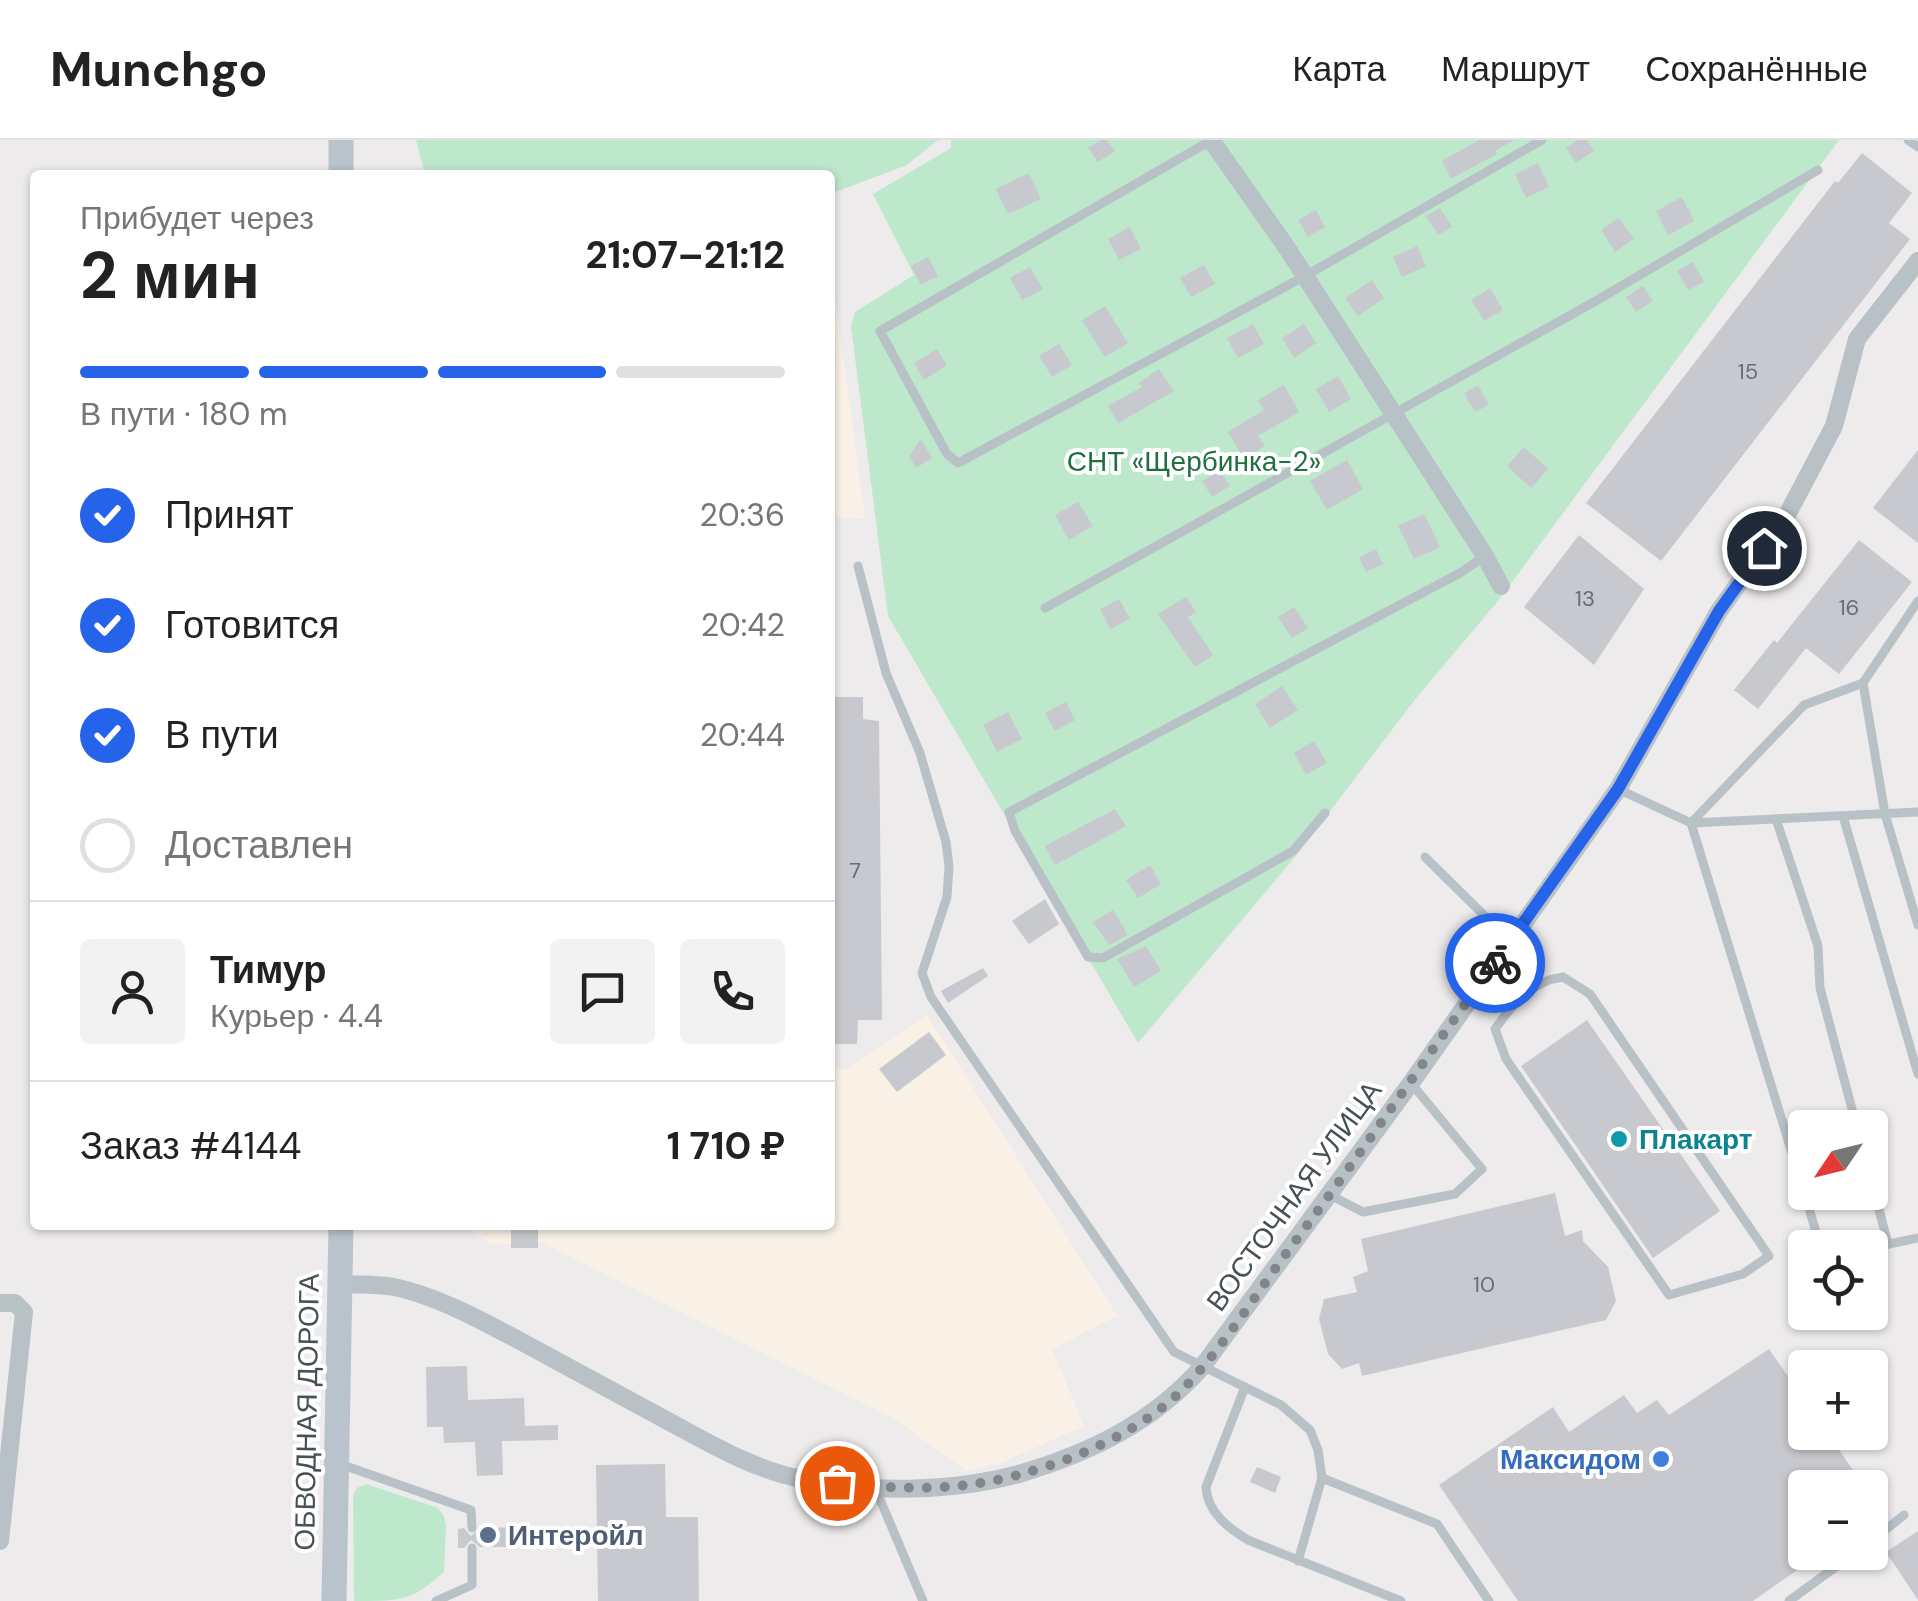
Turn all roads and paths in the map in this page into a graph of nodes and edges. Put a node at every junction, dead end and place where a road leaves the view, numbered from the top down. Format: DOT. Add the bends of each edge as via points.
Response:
graph roads {
  1 [pos="341,140"];
  2 [pos="1212,140"];
  3 [pos="1542,140"];
  4 [pos="1908,140"];
  5 [pos="1918,147"];
  6 [pos="341,170"];
  7 [pos="1818,170"];
  8 [pos="1918,261"];
  9 [pos="1305,276"];
  10 [pos="1393,413"];
  11 [pos="1485,556"];
  12 [pos="858,566"];
  13 [pos="1501,586"];
  14 [pos="1918,601"];
  15 [pos="1046,608"];
  16 [pos="1863,682"];
  17 [pos="1618,789"];
  18 [pos="1918,812"];
  19 [pos="1325,813"];
  20 [pos="1885,814"];
  21 [pos="1844,816"];
  22 [pos="1776,819"];
  23 [pos="1691,823"];
  24 [pos="1425,857"];
  25 [pos="1918,925"];
  26 [pos="1511,942"];
  27 [pos="1491,968"];
  28 [pos="1526,992"];
  29 [pos="1918,1074"];
  30 [pos="1411,1083"];
  31 [pos="1852,1110"];
  32 [pos="1330,1195"];
  33 [pos="341,1230"];
  34 [pos="1815,1230"];
  35 [pos="1918,1238"];
  36 [pos="1888,1244"];
  37 [pos="341,1284"];
  38 [pos="0,1303"];
  39 [pos="1202,1367"];
  40 [pos="1245,1387"];
  41 [pos="335,1462"];
  42 [pos="1322,1478"];
  43 [pos="876,1487"];
  44 [pos="1904,1515"];
  45 [pos="472,1528"];
  46 [pos="1888,1528"];
  47 [pos="0,1541"];
  48 [pos="472,1548"];
  49 [pos="1298,1561"];
  50 [pos="1832,1570"];
  51 [pos="334,1601"];
  52 [pos="436,1601"];
  53 [pos="922,1601"];
  54 [pos="1401,1601"];
  55 [pos="1489,1601"];
  56 [pos="1789,1601"];
  1 -- 6 [label="main road"];
  2 -- 9 [label="street"];
  2 -- 9 [label="lane" via="880,331 947,454 958,463"];
  3 -- 9 [label="lane"];
  4 -- 5 [label="lane"];
  7 -- 10 [label="lane"];
  8 -- 17 [label="street, ВОСТОЧНАЯ УЛИЦА" via="1858,339 1834,426 1786,518 1719,611"];
  9 -- 10 [label="street"];
  10 -- 11 [label="street"];
  10 -- 15 [label="lane"];
  11 -- 13 [label="street"];
  11 -- 19 [label="lane" via="1009,812 1088,957 1103,958 1293,852"];
  12 -- 39 [label="lane" via="886,673 946,842 947,897 922,973 931,997 1174,1352"];
  14 -- 16 [label="lane"];
  16 -- 20 [label="lane"];
  16 -- 23 [label="lane" via="1804,705"];
  17 -- 23 [label="lane"];
  17 -- 26 [label="street, ВОСТОЧНАЯ УЛИЦА"];
  18 -- 20 [label="lane"];
  20 -- 21 [label="lane"];
  20 -- 25 [label="lane"];
  21 -- 22 [label="lane"];
  21 -- 29 [label="lane"];
  22 -- 23 [label="lane"];
  22 -- 31 [label="lane" via="1818,946 1820,988"];
  23 -- 34 [label="lane"];
  24 -- 26 [label="lane"];
  26 -- 27 [label="street, ВОСТОЧНАЯ УЛИЦА"];
  27 -- 28 [label="lane"];
  27 -- 30 [label="street, ВОСТОЧНАЯ УЛИЦА"];
  28 -- 28 [label="lane" via="1563,978 1590,994 1769,1256 1743,1274 1669,1295 1506,1059 1496,1029"];
  30 -- 32 [label="street, ВОСТОЧНАЯ УЛИЦА"];
  30 -- 32 [label="lane" via="1482,1169 1455,1194 1363,1212"];
  32 -- 39 [label="street, ВОСТОЧНАЯ УЛИЦА"];
  33 -- 37 [label="main road, ОБВОДНАЯ ДОРОГА"];
  35 -- 36 [label="lane"];
  37 -- 41 [label="main road, ОБВОДНАЯ ДОРОГА"];
  37 -- 43 [label="street, ВОСТОЧНАЯ УЛИЦА" via="410,1291 770,1470"];
  38 -- 47 [label="street" via="14,1302 24,1312"];
  39 -- 40 [label="lane"];
  39 -- 43 [label="street, ВОСТОЧНАЯ УЛИЦА" via="1130,1429 1069,1459 958,1486"];
  40 -- 42 [label="lane" via="1310,1430"];
  40 -- 49 [label="lane" via="1206,1487 1207,1500 1231,1530"];
  41 -- 45 [label="lane" via="472,1510"];
  41 -- 51 [label="main road, ОБВОДНАЯ ДОРОГА"];
  42 -- 49 [label="lane"];
  42 -- 55 [label="lane" via="1437,1524"];
  43 -- 53 [label="lane"];
  44 -- 46 [label="lane"];
  48 -- 52 [label="lane" via="472,1585"];
  49 -- 54 [label="lane"];
  50 -- 56 [label="lane"];
}
